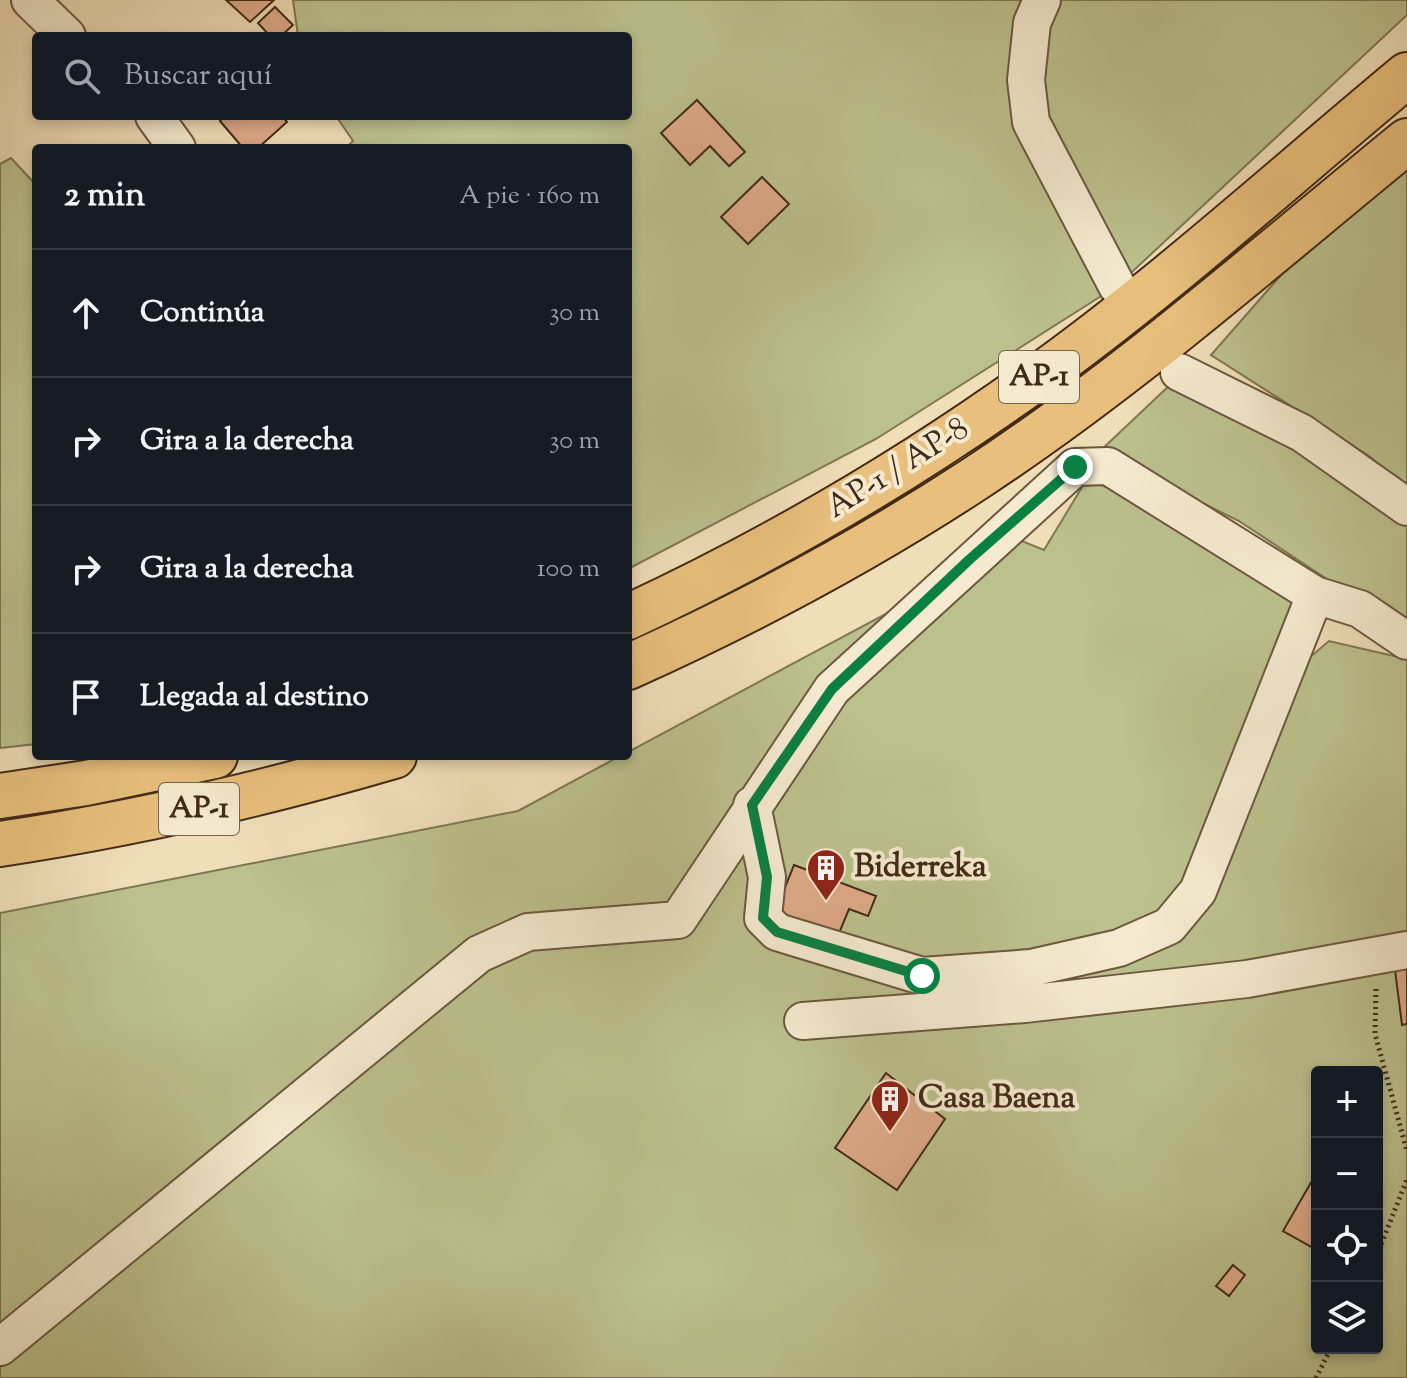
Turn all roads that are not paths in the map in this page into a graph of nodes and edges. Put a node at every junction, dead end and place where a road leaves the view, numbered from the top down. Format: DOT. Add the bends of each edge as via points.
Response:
graph roads {
  1 [pos="30,0"];
  2 [pos="1042,0"];
  3 [pos="63,32"];
  4 [pos="1407,75"];
  5 [pos="157,120"];
  6 [pos="1407,141"];
  7 [pos="174,144"];
  8 [pos="1117,286"];
  9 [pos="1179,372"];
  10 [pos="1407,507"];
  11 [pos="1315,595"];
  12 [pos="632,615"];
  13 [pos="1407,641"];
  14 [pos="632,665"];
  15 [pos="196,760"];
  16 [pos="379,760"];
  17 [pos="0,796"];
  18 [pos="752,805"];
  19 [pos="0,844"];
  20 [pos="1392,953"];
  21 [pos="803,1021"];
  22 [pos="0,1347"];
  1 -- 3 [label="street"];
  2 -- 8 [label="street" via="1032,23 1026,80 1031,122"];
  4 -- 12 [label="highway, AP-1 / AP-8 / AP-1" via="1116,317 961,431 770,547"];
  5 -- 7 [label="street"];
  6 -- 14 [label="highway, AP-1 / AP-8 / AP-1" via="1134,363 974,479 792,588"];
  9 -- 10 [label="street" via="1302,433"];
  11 -- 13 [label="street" via="1360,609"];
  11 -- 18 [label="street" via="1108,466 1075,467 832,689"];
  11 -- 18 [label="street" via="1198,891 1169,926 1119,948 1031,968 922,976 777,932 763,918 767,877"];
  15 -- 17 [label="highway, AP-1"];
  16 -- 19 [label="highway, AP-1" via="198,809"];
  18 -- 22 [label="street" via="678,920 528,932 479,954"];
  20 -- 21 [label="street" via="1200,985"];
}
